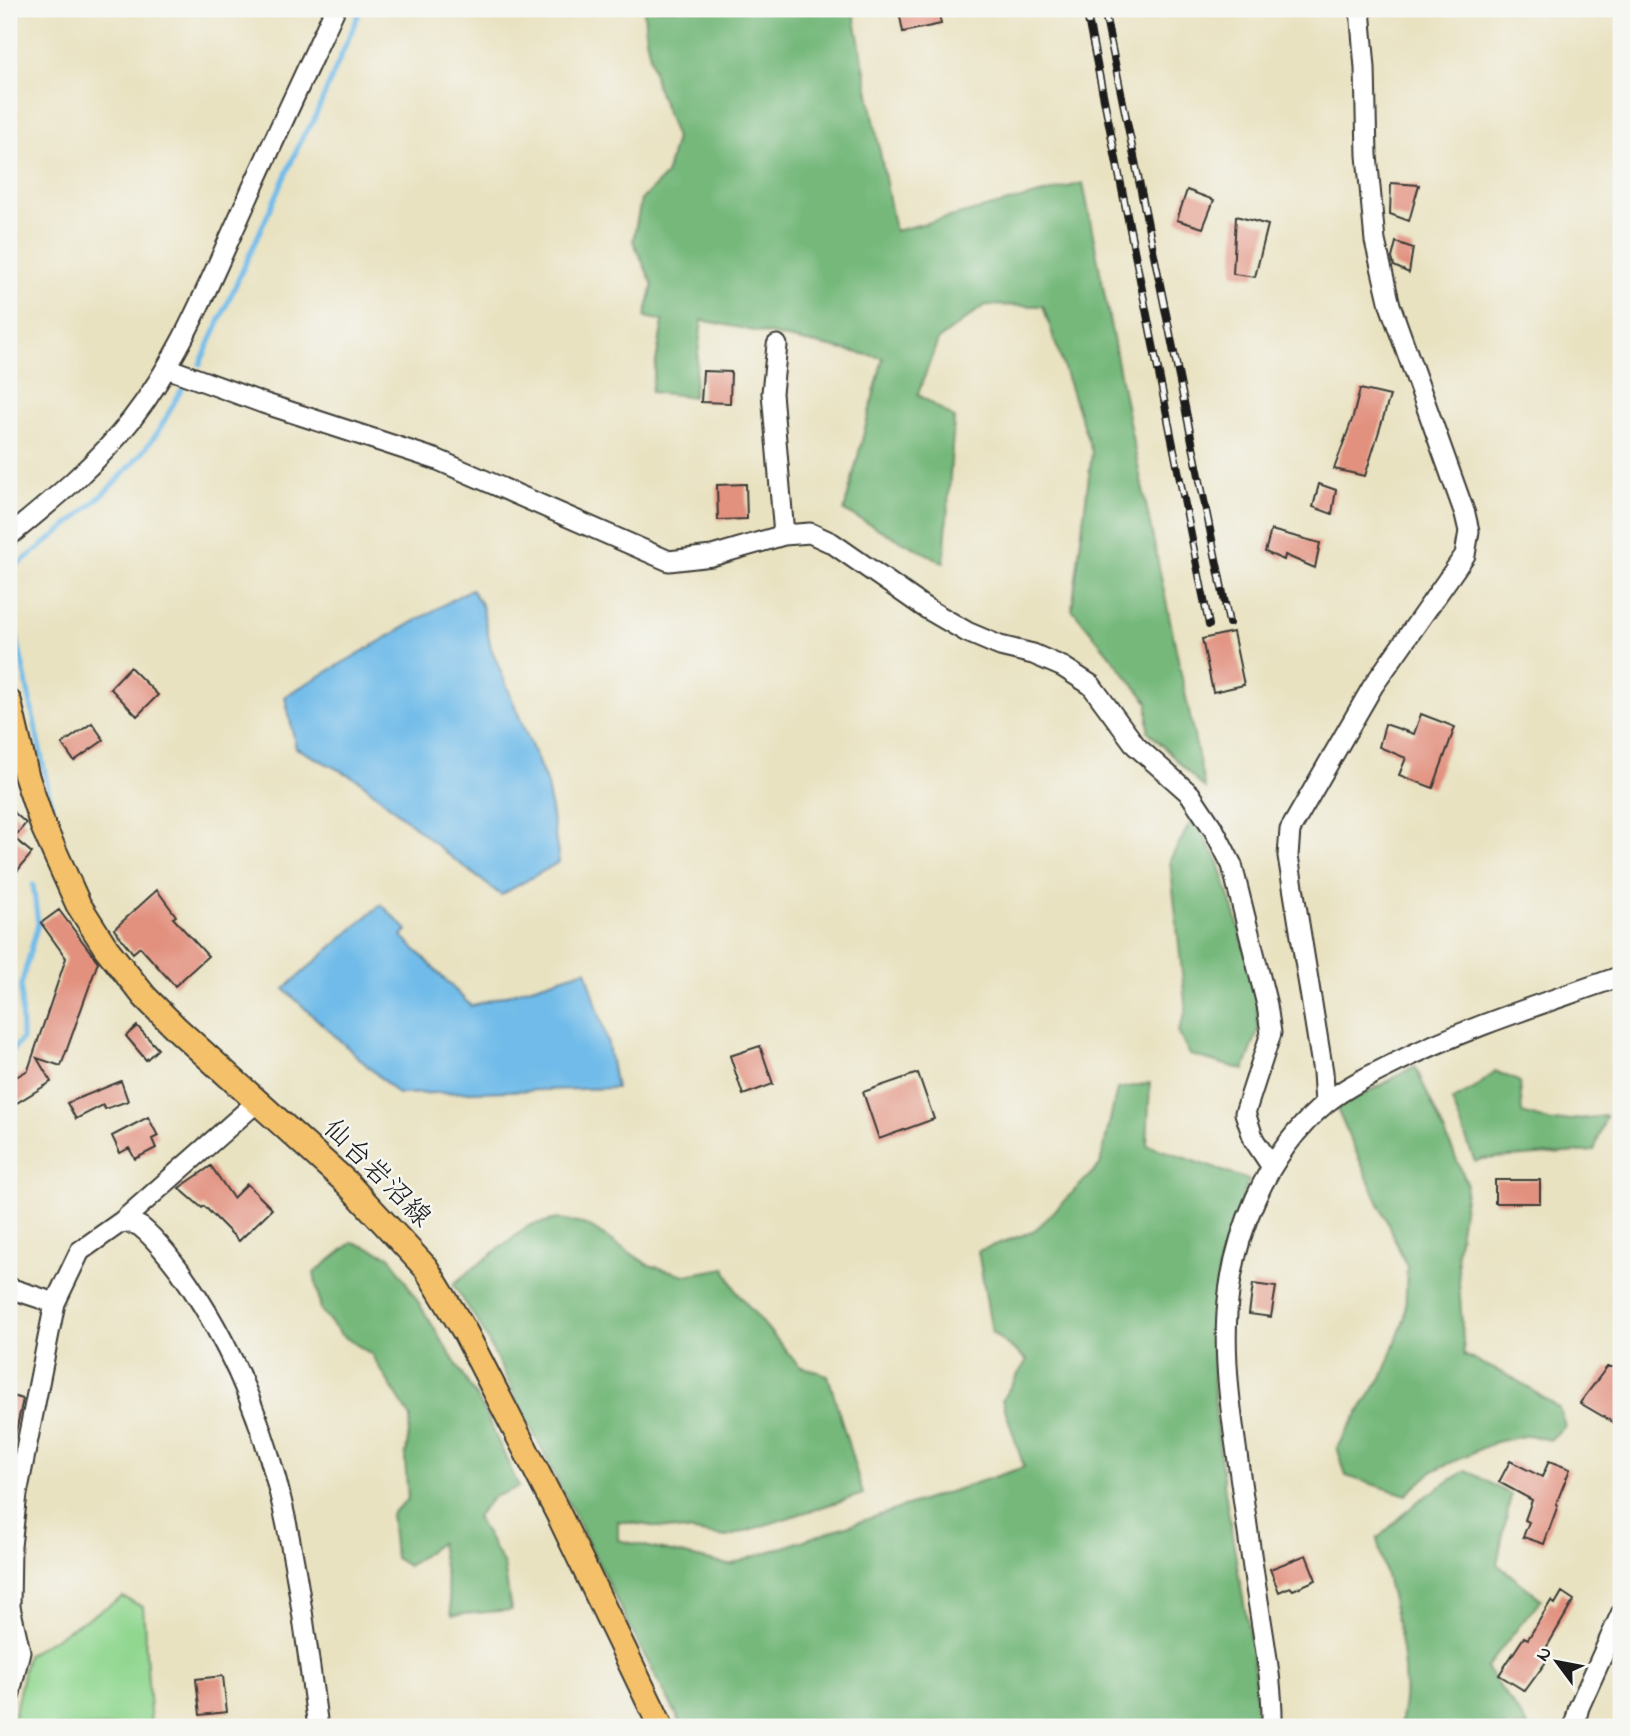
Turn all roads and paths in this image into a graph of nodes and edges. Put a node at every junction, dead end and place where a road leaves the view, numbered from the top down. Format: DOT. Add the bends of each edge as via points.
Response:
graph roads {
  1 [pos="335,9"];
  2 [pos="1360,9"];
  3 [pos="777,345"];
  4 [pos="167,368"];
  5 [pos="784,535"];
  6 [pos="9,536"];
  7 [pos="9,702"];
  8 [pos="1621,976"];
  9 [pos="258,1101"];
  10 [pos="1325,1104"];
  11 [pos="1272,1167"];
  12 [pos="121,1222"];
  13 [pos="9,1288"];
  14 [pos="55,1303"];
  15 [pos="1621,1614"];
  16 [pos="9,1697"];
  17 [pos="318,1727"];
  18 [pos="661,1727"];
  19 [pos="1272,1727"];
  20 [pos="1574,1727"];
  1 -- 4 [label="street"];
  2 -- 10 [label="street" via="1375,241 1390,305 1469,531 1465,555 1373,686 1290,830 1288,856"];
  3 -- 5 [label="street" via="772,393"];
  4 -- 5 [label="street" via="438,460 670,561 712,556"];
  4 -- 6 [label="street" via="134,417 98,458"];
  5 -- 11 [label="street" via="810,533 967,632 1063,667 1091,685 1136,746 1190,794 1232,865 1267,1005 1271,1033 1245,1113 1254,1140"];
  7 -- 9 [label="main road, 仙台岩沼線" via="43,826 78,904 145,997"];
  8 -- 10 [label="street" via="1438,1042 1351,1085"];
  9 -- 12 [label="street"];
  9 -- 18 [label="main road, 仙台岩沼線" via="346,1182 426,1268 465,1332 559,1515"];
  10 -- 11 [label="street"];
  11 -- 19 [label="street" via="1238,1250 1228,1302 1227,1347 1233,1421 1269,1671"];
  12 -- 14 [label="street" via="80,1251"];
  12 -- 17 [label="street" via="139,1225 180,1271 212,1319 249,1393 279,1484"];
  13 -- 14 [label="street"];
  14 -- 16 [label="street" via="11,1546 10,1607 20,1651"];
  15 -- 20 [label="street"];
}
